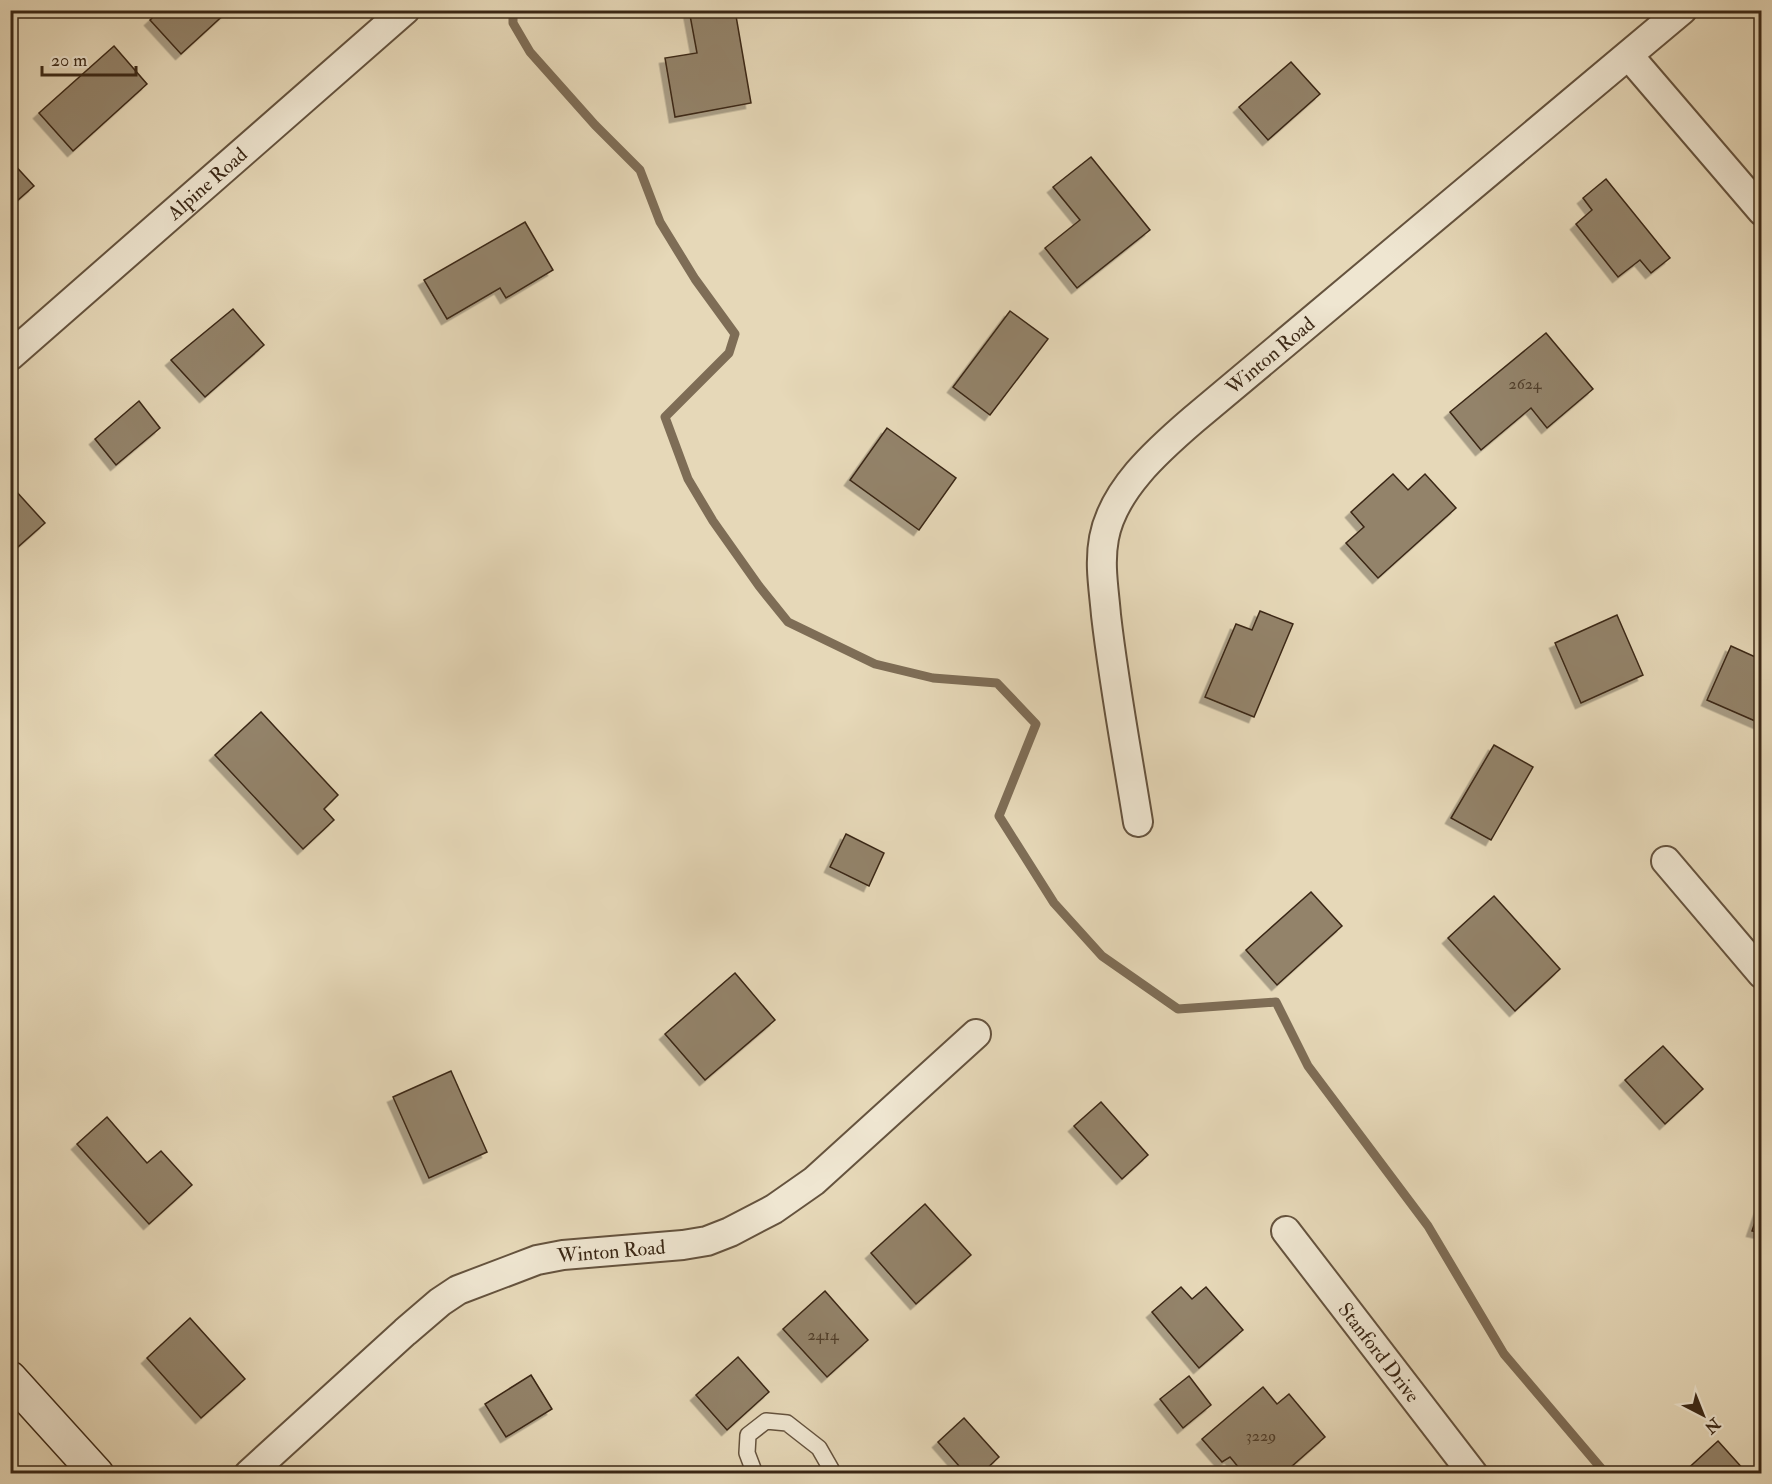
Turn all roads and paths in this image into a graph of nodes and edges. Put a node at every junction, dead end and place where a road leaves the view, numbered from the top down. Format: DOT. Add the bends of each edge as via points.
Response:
graph roads {
  1 [pos="405,10"];
  2 [pos="1682,10"];
  3 [pos="1629,56"];
  4 [pos="1761,211"];
  5 [pos="10,356"];
  6 [pos="1138,822"];
  7 [pos="1666,861"];
  8 [pos="1761,974"];
  9 [pos="976,1034"];
  10 [pos="1286,1231"];
  11 [pos="10,1378"];
  12 [pos="97,1473"];
  13 [pos="249,1473"];
  14 [pos="755,1473"];
  15 [pos="829,1473"];
  16 [pos="1473,1473"];
  1 -- 5 [label="street, Alpine Road"];
  2 -- 3 [label="street, Winton Road"];
  3 -- 4 [label="street"];
  3 -- 6 [label="street, Winton Road" via="1192,420 1163,446 1124,492 1104,538 1102,572 1109,646"];
  7 -- 8 [label="street"];
  9 -- 13 [label="street, Winton Road" via="814,1181 774,1209 730,1232 683,1245 537,1260 458,1290 405,1332"];
  10 -- 16 [label="street, Stanford Drive"];
  11 -- 12 [label="main road"];
  14 -- 15 [label="lane" via="747,1453 747,1435 766,1421 787,1423 819,1448 831,1469"];
}
